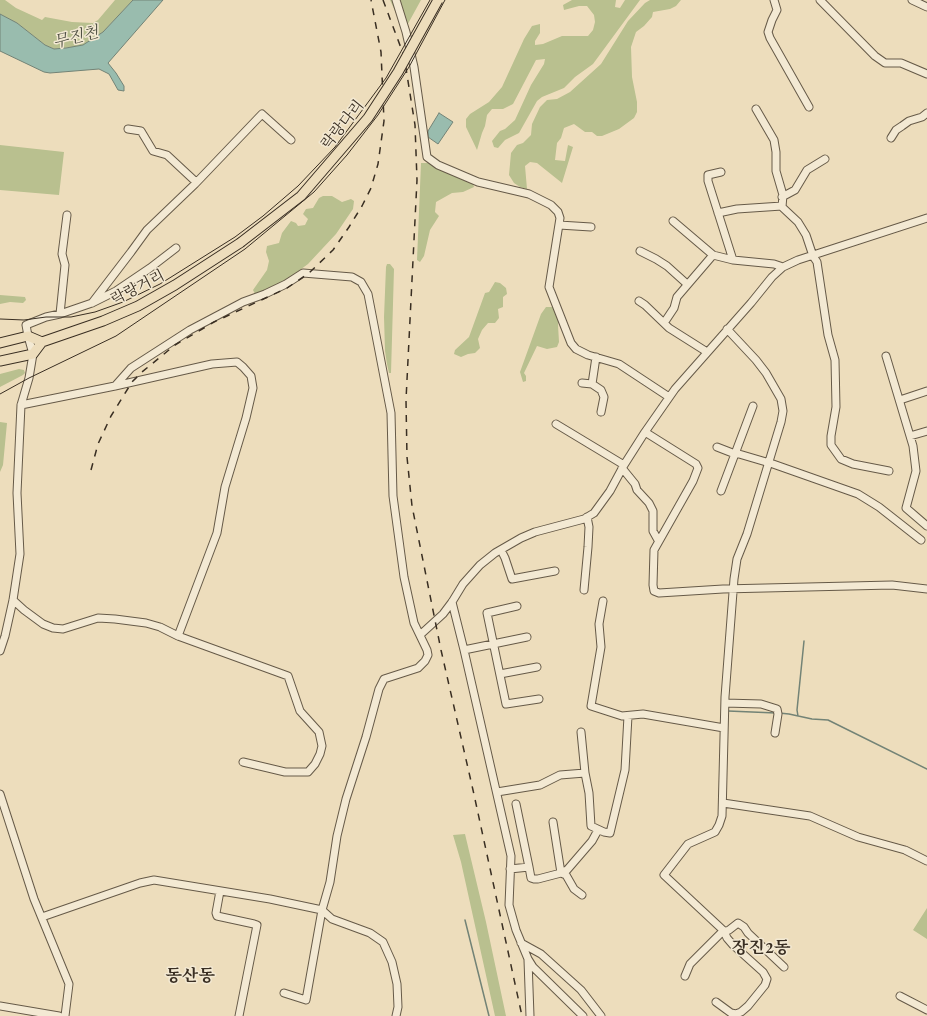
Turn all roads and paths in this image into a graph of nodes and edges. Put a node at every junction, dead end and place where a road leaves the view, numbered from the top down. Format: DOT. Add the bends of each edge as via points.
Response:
graph roads {
  1 [pos="396,0"];
  2 [pos="438,0"];
  3 [pos="774,0"];
  4 [pos="820,0"];
  5 [pos="912,0"];
  6 [pos="927,7"];
  7 [pos="927,74"];
  8 [pos="809,107"];
  9 [pos="756,109"];
  10 [pos="927,113"];
  11 [pos="128,129"];
  12 [pos="891,138"];
  13 [pos="292,140"];
  14 [pos="825,158"];
  15 [pos="721,172"];
  16 [pos="196,182"];
  17 [pos="782,197"];
  18 [pos="782,206"];
  19 [pos="718,213"];
  20 [pos="67,215"];
  21 [pos="927,218"];
  22 [pos="673,221"];
  23 [pos="559,226"];
  24 [pos="591,227"];
  25 [pos="240,243"];
  26 [pos="176,248"];
  27 [pos="640,251"];
  28 [pos="713,255"];
  29 [pos="813,256"];
  30 [pos="733,260"];
  31 [pos="783,267"];
  32 [pos="687,284"];
  33 [pos="639,301"];
  34 [pos="92,303"];
  35 [pos="60,314"];
  36 [pos="664,323"];
  37 [pos="727,329"];
  38 [pos="28,336"];
  39 [pos="42,342"];
  40 [pos="0,343"];
  41 [pos="707,352"];
  42 [pos="33,354"];
  43 [pos="886,356"];
  44 [pos="596,357"];
  45 [pos="0,360"];
  46 [pos="582,383"];
  47 [pos="592,384"];
  48 [pos="115,386"];
  49 [pos="927,391"];
  50 [pos="669,397"];
  51 [pos="900,400"];
  52 [pos="21,404"];
  53 [pos="753,406"];
  54 [pos="601,412"];
  55 [pos="556,424"];
  56 [pos="927,431"];
  57 [pos="645,432"];
  58 [pos="910,436"];
  59 [pos="717,447"];
  60 [pos="735,454"];
  61 [pos="769,464"];
  62 [pos="623,466"];
  63 [pos="889,471"];
  64 [pos="722,490"];
  65 [pos="587,517"];
  66 [pos="927,526"];
  67 [pos="658,540"];
  68 [pos="921,540"];
  69 [pos="501,550"];
  70 [pos="555,571"];
  71 [pos="733,589"];
  72 [pos="927,589"];
  73 [pos="584,590"];
  74 [pos="13,600"];
  75 [pos="603,601"];
  76 [pos="452,602"];
  77 [pos="517,606"];
  78 [pos="420,635"];
  79 [pos="178,636"];
  80 [pos="527,637"];
  81 [pos="493,644"];
  82 [pos="464,650"];
  83 [pos="0,651"];
  84 [pos="537,667"];
  85 [pos="500,674"];
  86 [pos="539,699"];
  87 [pos="725,703"];
  88 [pos="628,716"];
  89 [pos="724,728"];
  90 [pos="581,732"];
  91 [pos="775,733"];
  92 [pos="243,762"];
  93 [pos="585,773"];
  94 [pos="497,792"];
  95 [pos="0,794"];
  96 [pos="723,803"];
  97 [pos="516,804"];
  98 [pos="553,822"];
  99 [pos="598,830"];
  100 [pos="927,861"];
  101 [pos="529,867"];
  102 [pos="510,870"];
  103 [pos="561,873"];
  104 [pos="220,891"];
  105 [pos="582,895"];
  106 [pos="322,910"];
  107 [pos="42,917"];
  108 [pos="724,931"];
  109 [pos="521,943"];
  110 [pos="528,959"];
  111 [pos="784,967"];
  112 [pos="686,976"];
  113 [pos="284,993"];
  114 [pos="900,996"];
  115 [pos="716,1002"];
  116 [pos="0,1006"];
  117 [pos="927,1010"];
  118 [pos="58,1016"];
  119 [pos="65,1016"];
  120 [pos="239,1016"];
  121 [pos="396,1016"];
  122 [pos="530,1016"];
  123 [pos="583,1016"];
  124 [pos="601,1016"];
  1 -- 23 [label="street" via="414,67 427,157 438,165 478,182 529,194 551,205 558,212"];
  2 -- 25 [label="main road, 락랑다리, bridge" via="398,72 368,118 301,196"];
  3 -- 8 [label="street" via="777,10 768,32"];
  4 -- 7 [label="street" via="885,63 902,63"];
  5 -- 6 [label="street"];
  9 -- 17 [label="street" via="774,140 776,171"];
  10 -- 12 [label="street" via="896,130"];
  11 -- 16 [label="street" via="141,131 153,151 167,155"];
  13 -- 16 [label="street" via="262,114"];
  14 -- 17 [label="street" via="807,170 795,190"];
  15 -- 19 [label="street" via="708,175"];
  16 -- 34 [label="street" via="147,230"];
  17 -- 18 [label="street"];
  18 -- 19 [label="street"];
  18 -- 29 [label="street" via="798,222 806,235"];
  19 -- 30 [label="street"];
  20 -- 35 [label="street" via="62,254 65,265"];
  21 -- 29 [label="street"];
  22 -- 28 [label="street"];
  23 -- 24 [label="street"];
  23 -- 44 [label="street" via="548,287 571,343 588,355"];
  25 -- 39 [label="main road, 락랑거리" via="138,306"];
  26 -- 34 [label="street" via="116,291"];
  27 -- 32 [label="street" via="667,266"];
  28 -- 30 [label="street"];
  28 -- 32 [label="street"];
  29 -- 31 [label="street"];
  29 -- 63 [label="street" via="817,262 828,335 835,360 836,407 831,445 841,459"];
  30 -- 31 [label="street"];
  31 -- 37 [label="street"];
  32 -- 36 [label="street" via="677,297 674,308"];
  33 -- 36 [label="street"];
  34 -- 35 [label="street"];
  35 -- 38 [label="street" via="26,325"];
  36 -- 41 [label="street"];
  37 -- 41 [label="street"];
  37 -- 61 [label="street" via="766,373 783,405 782,422"];
  38 -- 39 [label="main road"];
  38 -- 40 [label="main road"];
  38 -- 42 [label="street"];
  39 -- 42 [label="main road"];
  41 -- 50 [label="street"];
  42 -- 45 [label="main road"];
  42 -- 52 [label="street"];
  43 -- 51 [label="street"];
  44 -- 47 [label="street"];
  44 -- 50 [label="street" via="619,364"];
  46 -- 47 [label="street"];
  47 -- 54 [label="street" via="604,397"];
  48 -- 52 [label="street"];
  48 -- 78 [label="street" via="131,368 190,330 242,302 286,284 303,273 352,277 361,282 368,294 388,395 392,432 392,496 410,610"];
  48 -- 79 [label="street" via="212,364 237,362 251,376 253,388 225,487 217,533"];
  49 -- 51 [label="street"];
  50 -- 57 [label="street"];
  51 -- 58 [label="street"];
  52 -- 74 [label="street" via="17,493 20,554"];
  53 -- 60 [label="street"];
  55 -- 62 [label="street"];
  56 -- 58 [label="street"];
  57 -- 62 [label="street"];
  57 -- 67 [label="street" via="696,464 698,468"];
  58 -- 66 [label="street" via="916,471 906,508"];
  59 -- 60 [label="street"];
  60 -- 61 [label="street"];
  60 -- 64 [label="street"];
  61 -- 68 [label="street" via="858,494"];
  61 -- 71 [label="street" via="737,559"];
  62 -- 65 [label="street" via="597,510"];
  62 -- 67 [label="street" via="653,511 652,531"];
  65 -- 69 [label="street" via="535,532"];
  65 -- 73 [label="street" via="588,547"];
  67 -- 71 [label="street" via="652,563 654,591"];
  69 -- 70 [label="street" via="512,579"];
  69 -- 76 [label="street" via="471,575"];
  71 -- 72 [label="street" via="892,585"];
  71 -- 87 [label="street"];
  74 -- 79 [label="street" via="43,624 53,628 63,629 98,618 115,619 146,623"];
  74 -- 83 [label="street"];
  75 -- 88 [label="street" via="599,624 601,647 591,706"];
  76 -- 78 [label="street"];
  76 -- 82 [label="street"];
  77 -- 81 [label="street" via="487,613"];
  78 -- 106 [label="street" via="428,655 425,661 418,668 384,679 379,689 346,799"];
  79 -- 92 [label="street" via="288,676 300,711 319,732 322,746 320,754 308,772 285,772"];
  80 -- 81 [label="street"];
  81 -- 82 [label="street"];
  81 -- 85 [label="street"];
  82 -- 94 [label="street"];
  84 -- 85 [label="street"];
  85 -- 86 [label="street" via="506,704"];
  87 -- 89 [label="street"];
  87 -- 91 [label="street" via="761,704 777,709"];
  88 -- 89 [label="street" via="643,714"];
  88 -- 99 [label="street" via="625,770 613,826 610,833"];
  89 -- 96 [label="street"];
  90 -- 93 [label="street"];
  93 -- 94 [label="street" via="560,775 540,784"];
  93 -- 99 [label="street" via="591,826"];
  94 -- 102 [label="street" via="511,856"];
  95 -- 107 [label="street"];
  96 -- 100 [label="street" via="810,816 858,836 905,850"];
  96 -- 108 [label="street" via="719,826 715,832 688,844 664,875"];
  97 -- 101 [label="street"];
  98 -- 103 [label="street"];
  99 -- 103 [label="street" via="587,847 567,870"];
  101 -- 102 [label="street"];
  101 -- 103 [label="street" via="531,878 534,879"];
  102 -- 109 [label="street" via="510,905"];
  103 -- 105 [label="street" via="566,875"];
  104 -- 106 [label="street" via="270,898"];
  104 -- 107 [label="street" via="154,880"];
  104 -- 120 [label="street" via="217,916 257,926"];
  106 -- 113 [label="street" via="306,1000"];
  106 -- 121 [label="street" via="332,919 370,933 383,942 398,984"];
  107 -- 119 [label="street" via="69,984"];
  108 -- 111 [label="street" via="738,923 744,926 748,933"];
  108 -- 112 [label="street" via="690,964"];
  108 -- 115 [label="street" via="726,938 763,972 767,979 765,985 741,1012 731,1013"];
  109 -- 110 [label="street"];
  109 -- 124 [label="street" via="541,954 581,990"];
  110 -- 122 [label="street"];
  110 -- 123 [label="street"];
  114 -- 117 [label="street"];
  116 -- 118 [label="street"];
}
